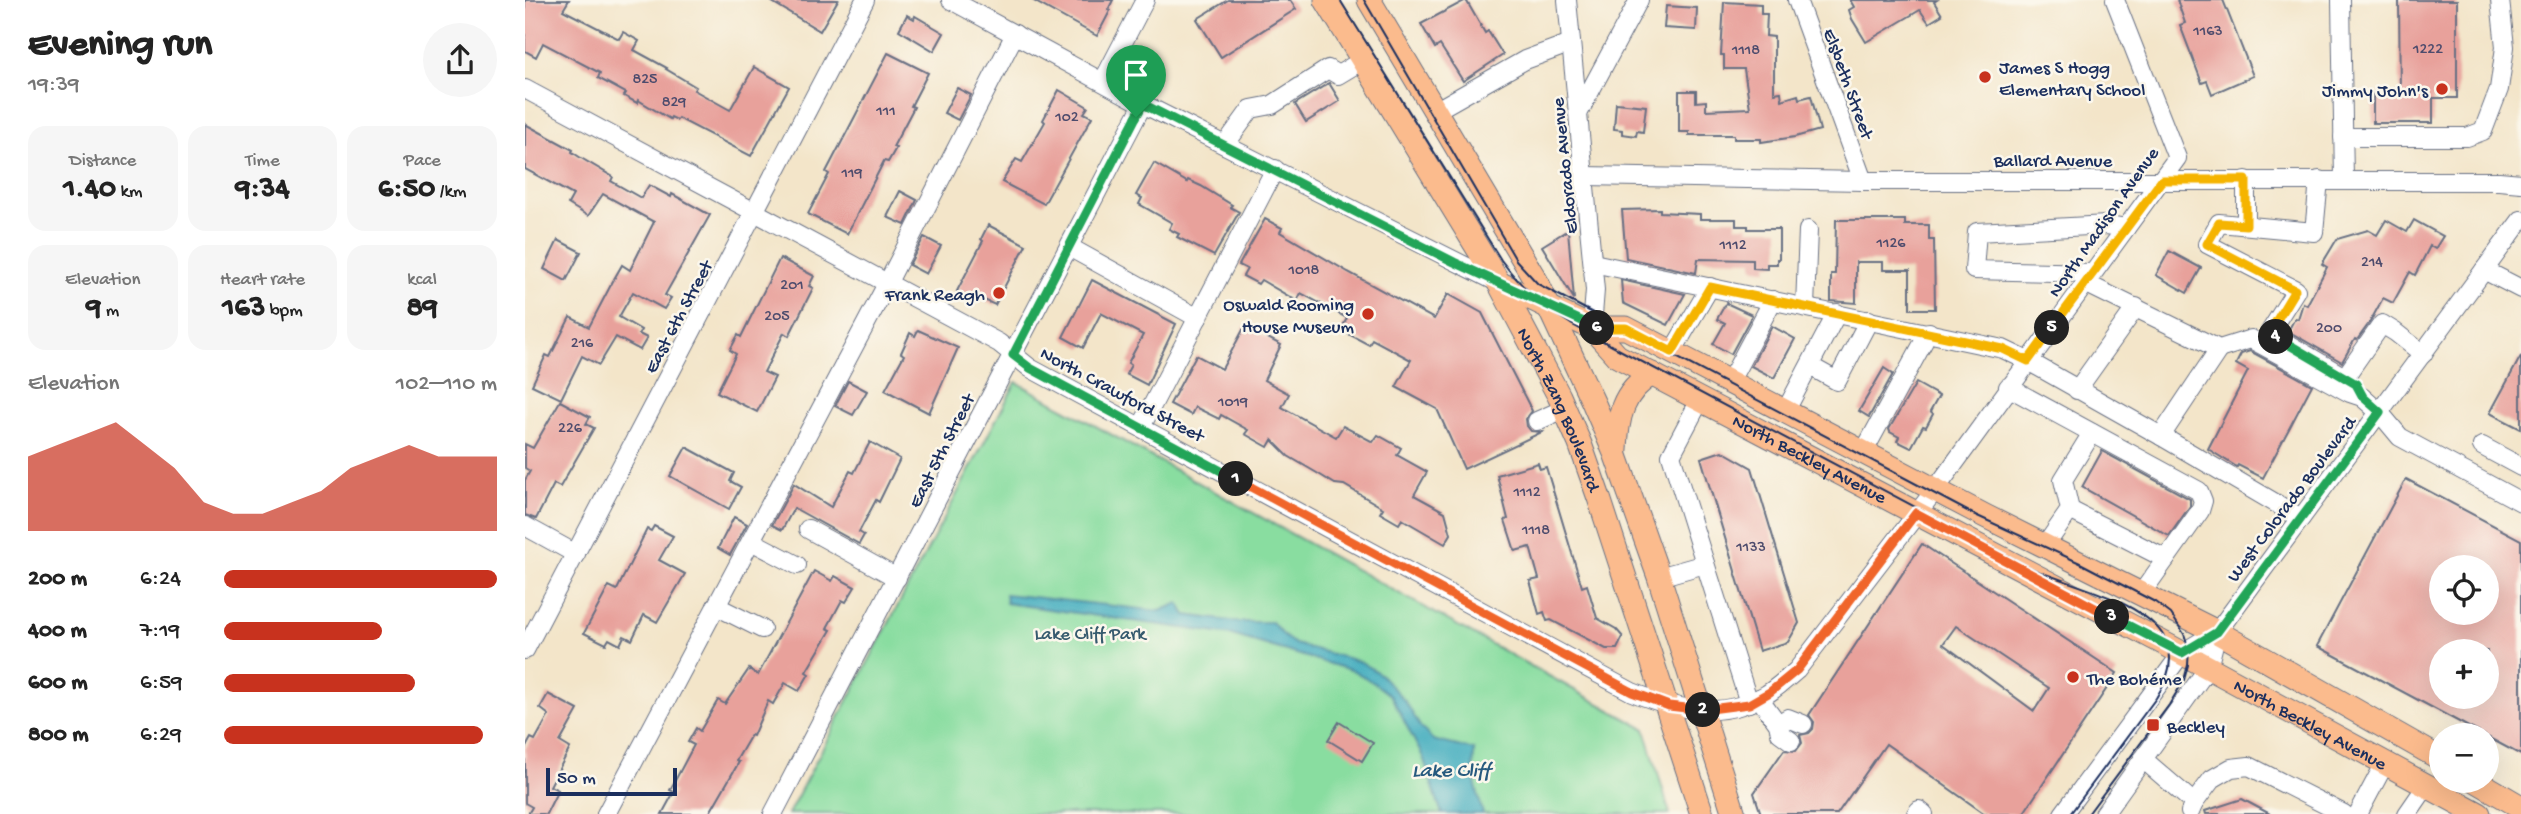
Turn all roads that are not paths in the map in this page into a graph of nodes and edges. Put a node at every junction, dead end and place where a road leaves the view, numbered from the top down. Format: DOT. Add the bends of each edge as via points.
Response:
graph roads {
  1 [pos="865,0"];
  2 [pos="951,0"];
  3 [pos="1145,0"];
  4 [pos="1326,0"];
  5 [pos="1369,0"];
  6 [pos="1567,0"];
  7 [pos="1639,0"];
  8 [pos="1797,0"];
  9 [pos="2341,0"];
  10 [pos="2500,0"];
  11 [pos="2120,2"];
  12 [pos="1015,34"];
  13 [pos="1571,43"];
  14 [pos="1363,60"];
  15 [pos="1103,81"];
  16 [pos="525,89"];
  17 [pos="1143,104"];
  18 [pos="1435,111"];
  19 [pos="1579,113"];
  20 [pos="2343,137"];
  21 [pos="1225,145"];
  22 [pos="1275,169"];
  23 [pos="1585,176"];
  24 [pos="2162,180"];
  25 [pos="2246,180"];
  26 [pos="2319,180"];
  27 [pos="2344,180"];
  28 [pos="1863,181"];
  29 [pos="2521,183"];
  30 [pos="754,213"];
  31 [pos="2246,225"];
  32 [pos="2519,225"];
  33 [pos="2126,228"];
  34 [pos="1808,230"];
  35 [pos="1069,247"];
  36 [pos="1593,263"];
  37 [pos="2484,270"];
  38 [pos="2089,278"];
  39 [pos="1499,283"];
  40 [pos="887,284"];
  41 [pos="1710,287"];
  42 [pos="2521,289"];
  43 [pos="1773,300"];
  44 [pos="1549,306"];
  45 [pos="1805,307"];
  46 [pos="2136,307"];
  47 [pos="1837,313"];
  48 [pos="1198,318"];
  49 [pos="1869,320"];
  50 [pos="1593,328"];
  51 [pos="1929,332"];
  52 [pos="2219,349"];
  53 [pos="1672,352"];
  54 [pos="2423,354"];
  55 [pos="1013,355"];
  56 [pos="2028,361"];
  57 [pos="1809,366"];
  58 [pos="1652,374"];
  59 [pos="2345,377"];
  60 [pos="1729,383"];
  61 [pos="2008,387"];
  62 [pos="2077,390"];
  63 [pos="2363,397"];
  64 [pos="1700,400"];
  65 [pos="1564,409"];
  66 [pos="1786,412"];
  67 [pos="2380,412"];
  68 [pos="1537,421"];
  69 [pos="1141,427"];
  70 [pos="2092,433"];
  71 [pos="2161,436"];
  72 [pos="2481,446"];
  73 [pos="1615,453"];
  74 [pos="1863,453"];
  75 [pos="2521,467"];
  76 [pos="1935,490"];
  77 [pos="2521,502"];
  78 [pos="2070,510"];
  79 [pos="1916,513"];
  80 [pos="2301,518"];
  81 [pos="525,526"];
  82 [pos="808,529"];
  83 [pos="751,541"];
  84 [pos="2045,546"];
  85 [pos="576,554"];
  86 [pos="2166,559"];
  87 [pos="1705,564"];
  88 [pos="797,565"];
  89 [pos="1658,577"];
  90 [pos="897,578"];
  91 [pos="2141,594"];
  92 [pos="716,606"];
  93 [pos="762,629"];
  94 [pos="2217,632"];
  95 [pos="525,650"];
  96 [pos="2182,653"];
  97 [pos="2208,668"];
  98 [pos="1754,701"];
  99 [pos="1669,706"];
  100 [pos="1701,710"];
  101 [pos="1777,724"];
  102 [pos="1803,724"];
  103 [pos="1791,741"];
  104 [pos="2429,752"];
  105 [pos="2143,759"];
  106 [pos="2385,763"];
  107 [pos="2088,780"];
  108 [pos="2427,785"];
  109 [pos="2497,793"];
  110 [pos="2109,807"];
  111 [pos="2521,807"];
  112 [pos="2192,808"];
  113 [pos="2474,813"];
  114 [pos="607,814"];
  115 [pos="773,814"];
  116 [pos="1702,814"];
  117 [pos="1734,814"];
  118 [pos="2063,814"];
  119 [pos="2344,814"];
  120 [pos="2358,814"];
  121 [pos="2407,814"];
  1 -- 30 [label="street, East 6th Street"];
  2 -- 12 [label="street, North Beckley Avenue"];
  3 -- 15 [label="street"];
  4 -- 14 [label="main road, North Zang Boulevard"];
  5 -- 18 [label="main road, North Zang Boulevard"];
  6 -- 13 [label="street, Eldorado Avenue"];
  7 -- 19 [label="street"];
  8 -- 28 [label="street, Elsbeth Street"];
  9 -- 20 [label="street"];
  10 -- 20 [label="street" via="2505,47 2499,89 2483,131 2467,137"];
  11 -- 24 [label="street, North Madison Avenue" via="2178,158"];
  12 -- 15 [label="street, North Beckley Avenue"];
  12 -- 40 [label="street"];
  13 -- 18 [label="street" via="1525,60"];
  13 -- 19 [label="street, Eldorado Avenue"];
  14 -- 21 [label="street" via="1338,75 1328,69 1272,105 1251,109"];
  14 -- 39 [label="main road, North Zang Boulevard"];
  15 -- 17 [label="street, North Beckley Avenue"];
  16 -- 30 [label="street, North Crawford Street"];
  17 -- 21 [label="street, North Beckley Avenue"];
  17 -- 35 [label="street, East 5th Street"];
  18 -- 44 [label="main road, North Zang Boulevard"];
  19 -- 23 [label="street, Eldorado Avenue"];
  20 -- 27 [label="street"];
  21 -- 22 [label="street, North Beckley Avenue"];
  22 -- 39 [label="street, North Beckley Avenue"];
  22 -- 48 [label="street"];
  23 -- 28 [label="street, Ballard Avenue"];
  23 -- 36 [label="street, Eldorado Avenue"];
  24 -- 25 [label="street, Ballard Avenue"];
  24 -- 28 [label="street, Ballard Avenue"];
  24 -- 33 [label="street, North Madison Avenue"];
  25 -- 26 [label="street, Ballard Avenue"];
  25 -- 31 [label="street"];
  26 -- 27 [label="street, Ballard Avenue"];
  26 -- 31 [label="street" via="2314,232"];
  27 -- 29 [label="street, Ballard Avenue"];
  30 -- 40 [label="street, North Crawford Street"];
  30 -- 85 [label="street, East 6th Street"];
  31 -- 59 [label="street" via="2219,223 2207,244 2295,290 2269,333"];
  32 -- 37 [label="street, West Colorado Boulevard"];
  33 -- 38 [label="street, North Madison Avenue"];
  33 -- 38 [label="street" via="2107,225 1977,232 1975,270"];
  34 -- 45 [label="street"];
  35 -- 48 [label="street"];
  35 -- 55 [label="street, East 5th Street"];
  36 -- 41 [label="street"];
  36 -- 50 [label="street, Eldorado Avenue"];
  37 -- 42 [label="street"];
  37 -- 54 [label="street, West Colorado Boulevard"];
  38 -- 46 [label="street"];
  38 -- 56 [label="street, North Madison Avenue"];
  39 -- 44 [label="main road, North Beckley Avenue"];
  39 -- 65 [label="main road, North Zang Boulevard"];
  40 -- 55 [label="street, North Crawford Street"];
  40 -- 83 [label="street"];
  41 -- 43 [label="street"];
  41 -- 53 [label="street"];
  43 -- 45 [label="street"];
  43 -- 60 [label="street"];
  44 -- 50 [label="main road, North Beckley Avenue"];
  44 -- 73 [label="main road, North Zang Boulevard"];
  45 -- 47 [label="street"];
  46 -- 52 [label="street"];
  46 -- 62 [label="street"];
  47 -- 49 [label="street"];
  47 -- 57 [label="street"];
  48 -- 69 [label="street"];
  49 -- 51 [label="street"];
  49 -- 57 [label="street" via="1837,381"];
  50 -- 53 [label="main road, North Beckley Avenue" via="1626,328"];
  50 -- 58 [label="main road, North Beckley Avenue" via="1617,356"];
  51 -- 56 [label="street" via="2003,349"];
  51 -- 74 [label="street"];
  52 -- 63 [label="street" via="2251,340"];
  52 -- 71 [label="street"];
  53 -- 60 [label="main road, North Beckley Avenue"];
  54 -- 59 [label="street" via="2382,324"];
  54 -- 67 [label="street, West Colorado Boulevard"];
  55 -- 69 [label="street, North Crawford Street"];
  55 -- 90 [label="street, East 5th Street"];
  56 -- 61 [label="street, North Madison Avenue"];
  56 -- 62 [label="street"];
  57 -- 66 [label="street"];
  58 -- 64 [label="main road, North Beckley Avenue"];
  58 -- 73 [label="main road" via="1630,393 1623,406"];
  59 -- 63 [label="street"];
  60 -- 66 [label="main road, North Beckley Avenue"];
  61 -- 70 [label="street"];
  61 -- 76 [label="street, North Madison Avenue"];
  62 -- 71 [label="street"];
  63 -- 67 [label="street"];
  64 -- 79 [label="main road, North Beckley Avenue"];
  64 -- 87 [label="street" via="1671,454"];
  65 -- 68 [label="street"];
  65 -- 99 [label="main road, North Zang Boulevard"];
  66 -- 74 [label="main road, North Beckley Avenue"];
  67 -- 77 [label="street" via="2400,437"];
  67 -- 80 [label="street, West Colorado Boulevard"];
  69 -- 99 [label="street, North Crawford Street" via="1619,685"];
  70 -- 78 [label="street" via="2063,480"];
  70 -- 86 [label="street" via="2199,492 2203,501 2200,511"];
  71 -- 80 [label="street"];
  72 -- 75 [label="street"];
  73 -- 89 [label="main road, North Zang Boulevard"];
  74 -- 76 [label="main road, North Beckley Avenue"];
  76 -- 79 [label="street, North Madison Avenue"];
  76 -- 84 [label="main road, North Beckley Avenue"];
  78 -- 84 [label="street"];
  78 -- 86 [label="street"];
  79 -- 96 [label="main road, North Beckley Avenue"];
  79 -- 98 [label="street, North Madison Avenue" via="1797,670"];
  80 -- 94 [label="street, West Colorado Boulevard"];
  81 -- 85 [label="street"];
  82 -- 90 [label="street"];
  83 -- 88 [label="street"];
  83 -- 92 [label="street"];
  84 -- 91 [label="main road, North Beckley Avenue"];
  85 -- 95 [label="street, East 6th Street"];
  86 -- 91 [label="street"];
  87 -- 89 [label="street"];
  87 -- 98 [label="street"];
  89 -- 100 [label="main road, North Zang Boulevard"];
  90 -- 115 [label="street, East 5th Street"];
  91 -- 94 [label="main road, North Beckley Avenue"];
  92 -- 93 [label="street"];
  92 -- 114 [label="street"];
  94 -- 96 [label="street, West Colorado Boulevard"];
  94 -- 97 [label="street, West Colorado Boulevard"];
  94 -- 104 [label="main road, North Beckley Avenue"];
  96 -- 97 [label="main road, North Beckley Avenue"];
  96 -- 107 [label="street"];
  97 -- 105 [label="street"];
  97 -- 106 [label="main road, North Beckley Avenue"];
  98 -- 100 [label="street, North Madison Avenue"];
  98 -- 101 [label="street"];
  99 -- 100 [label="street, North Madison Avenue"];
  99 -- 116 [label="main road, North Zang Boulevard"];
  100 -- 117 [label="main road, North Zang Boulevard"];
  101 -- 102 [label="street" via="1787,718"];
  101 -- 103 [label="street"];
  105 -- 110 [label="street"];
  105 -- 112 [label="street"];
  106 -- 108 [label="main road, North Beckley Avenue"];
  106 -- 120 [label="street"];
  107 -- 110 [label="street"];
  107 -- 118 [label="street"];
  108 -- 113 [label="main road, North Beckley Avenue"];
  108 -- 121 [label="street"];
  109 -- 111 [label="main road"];
  112 -- 119 [label="street" via="2212,779 2231,768 2249,766"];
}
